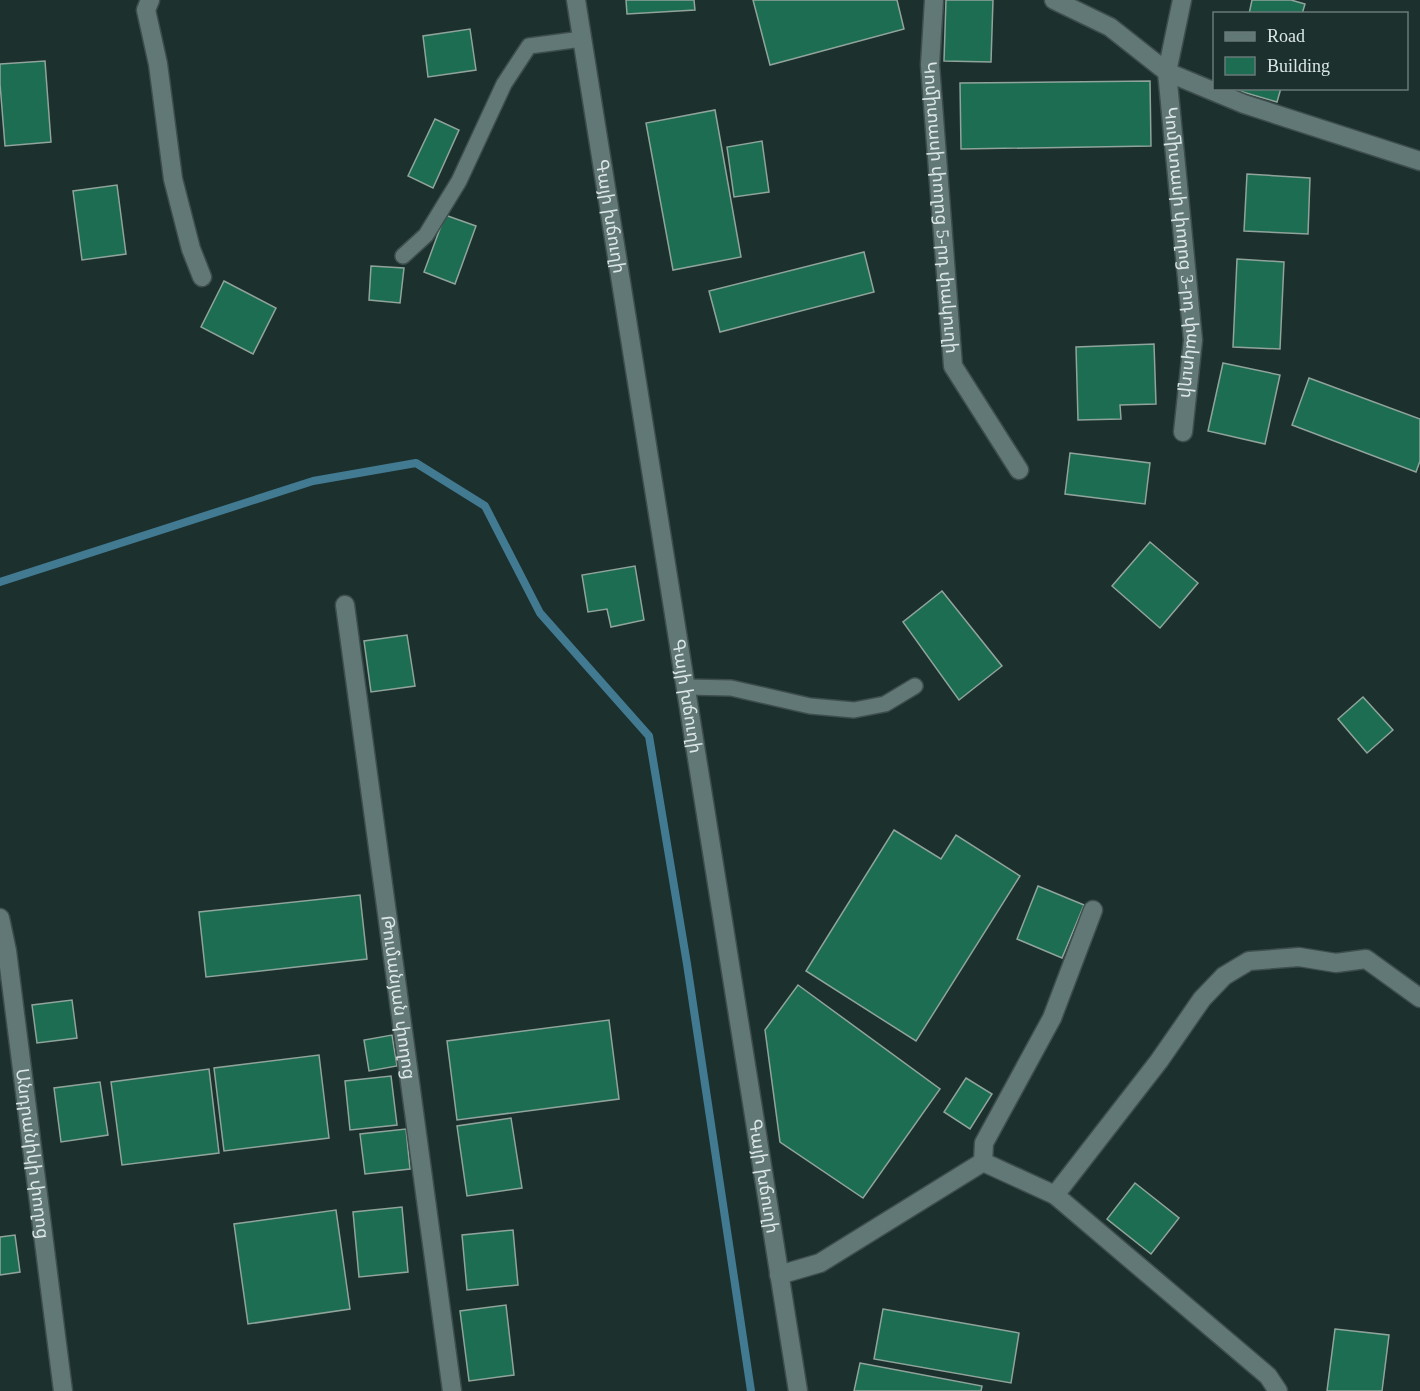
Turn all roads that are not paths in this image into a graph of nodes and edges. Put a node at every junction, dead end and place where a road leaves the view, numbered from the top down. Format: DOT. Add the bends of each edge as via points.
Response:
graph roads {
  1 [pos="150,0"];
  2 [pos="576,0"];
  3 [pos="934,0"];
  4 [pos="1054,0"];
  5 [pos="1182,0"];
  6 [pos="582,39"];
  7 [pos="1167,72"];
  8 [pos="1420,161"];
  9 [pos="403,256"];
  10 [pos="202,277"];
  11 [pos="1183,432"];
  12 [pos="1019,470"];
  13 [pos="345,605"];
  14 [pos="915,686"];
  15 [pos="685,687"];
  16 [pos="1093,910"];
  17 [pos="0,918"];
  18 [pos="1420,998"];
  19 [pos="982,1162"];
  20 [pos="1056,1195"];
  21 [pos="779,1275"];
  22 [pos="63,1391"];
  23 [pos="452,1391"];
  24 [pos="798,1391"];
  25 [pos="1278,1391"];
  1 -- 10 [label="street" via="146,10 158,64 173,179"];
  2 -- 6 [label="street, Գայի խճուղի"];
  3 -- 12 [label="street, Կոմիտասի փողոց 5-րդ փակուղի" via="930,65 953,366"];
  4 -- 7 [label="street" via="1110,27"];
  5 -- 7 [label="street, Կոմիտասի փողոց 3-րդ փակուղի"];
  6 -- 9 [label="lane" via="529,46 504,84 459,181 426,235"];
  6 -- 15 [label="street, Գայի խճուղի"];
  7 -- 8 [label="street" via="1244,104"];
  7 -- 11 [label="street, Կոմիտասի փողոց 3-րդ փակուղի" via="1193,340"];
  13 -- 23 [label="street, Թումանյան փողոց"];
  14 -- 15 [label="lane" via="885,705 854,710 810,706 731,688"];
  15 -- 21 [label="street, Գայի խճուղի"];
  16 -- 19 [label="street" via="1052,1018 984,1143"];
  17 -- 22 [label="street, Անդրանիկի փողոց"];
  18 -- 20 [label="street" via="1366,959 1336,963 1299,957 1249,961 1224,976 1202,999"];
  19 -- 20 [label="street"];
  19 -- 21 [label="street" via="820,1263"];
  20 -- 25 [label="street" via="1268,1376"];
  21 -- 24 [label="street, Գայի խճուղի"];
}
